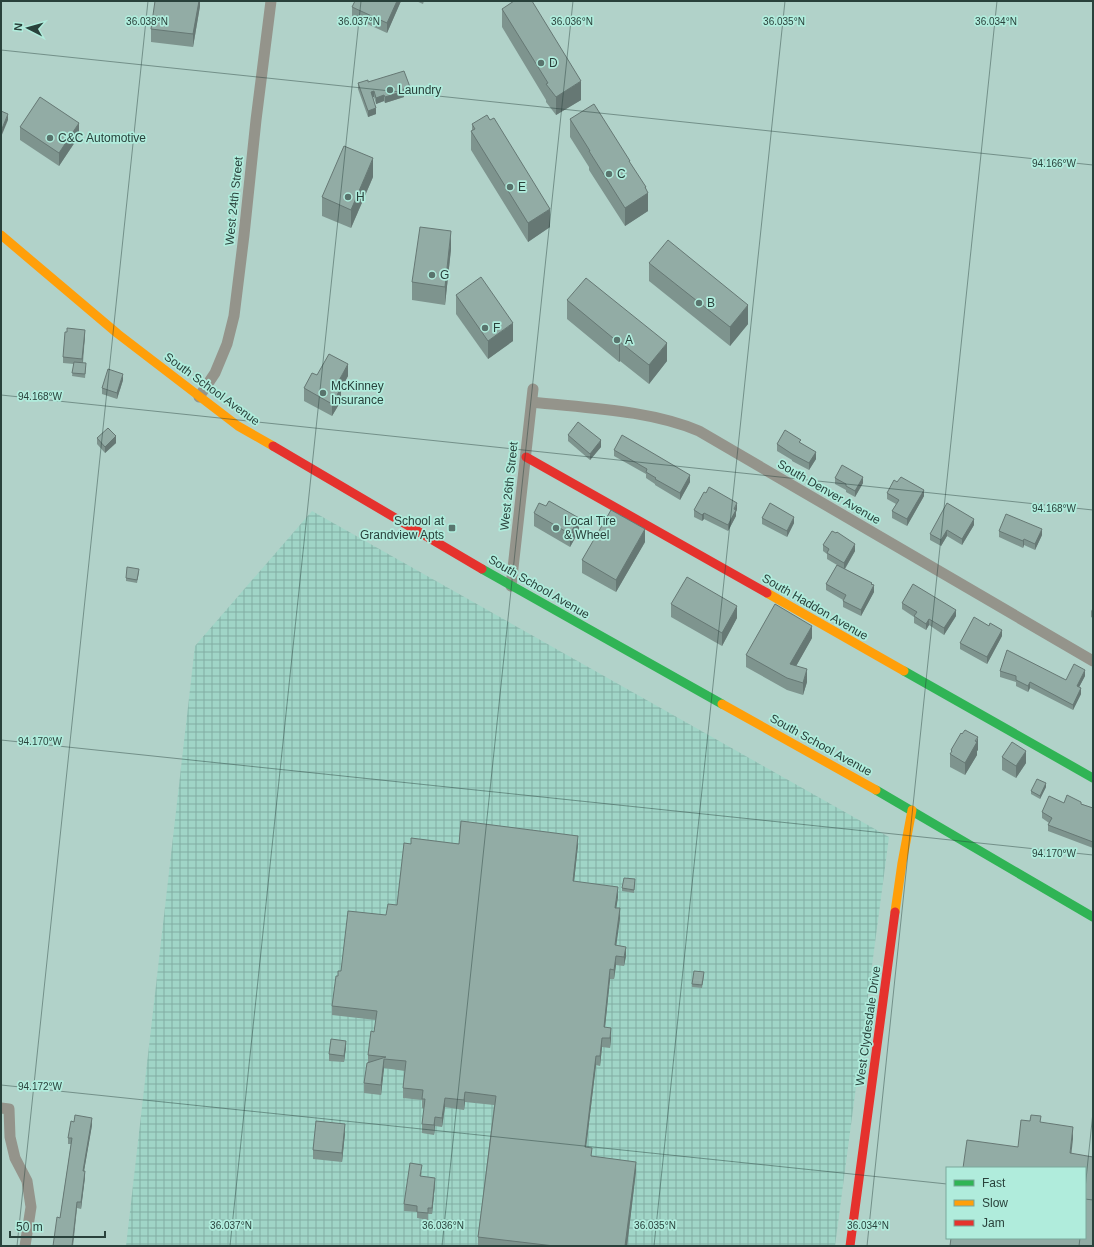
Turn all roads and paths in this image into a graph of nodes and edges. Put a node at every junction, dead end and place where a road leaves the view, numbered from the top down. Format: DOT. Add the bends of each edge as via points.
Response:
graph roads {
  1 [pos="271,1"];
  2 [pos="1,235"];
  3 [pos="533,389"];
  4 [pos="199,397"];
  5 [pos="532,402"];
  6 [pos="526,456"];
  7 [pos="511,586"];
  8 [pos="1093,661"];
  9 [pos="1093,778"];
  10 [pos="912,810"];
  11 [pos="1093,917"];
  12 [pos="5,1109"];
  13 [pos="25,1246"];
  14 [pos="850,1246"];
  1 -- 4 [label="street, West 24th Street" via="234,316 227,344 215,374"];
  2 -- 4 [label="main road, South School Avenue" via="118,334"];
  3 -- 5 [label="street, West 26th Street"];
  4 -- 7 [label="main road, South School Avenue" via="238,426"];
  5 -- 6 [label="street, West 26th Street"];
  5 -- 8 [label="street, South Denver Avenue" via="645,415 699,431"];
  6 -- 7 [label="street, West 26th Street"];
  6 -- 9 [label="main road, South Haddon Avenue"];
  7 -- 10 [label="main road, South School Avenue"];
  10 -- 11 [label="main road, South School Avenue"];
  10 -- 14 [label="main road, West Clydesdale Drive" via="901,871"];
  12 -- 13 [label="street" via="15,1158 27,1181 31,1207"];
}
